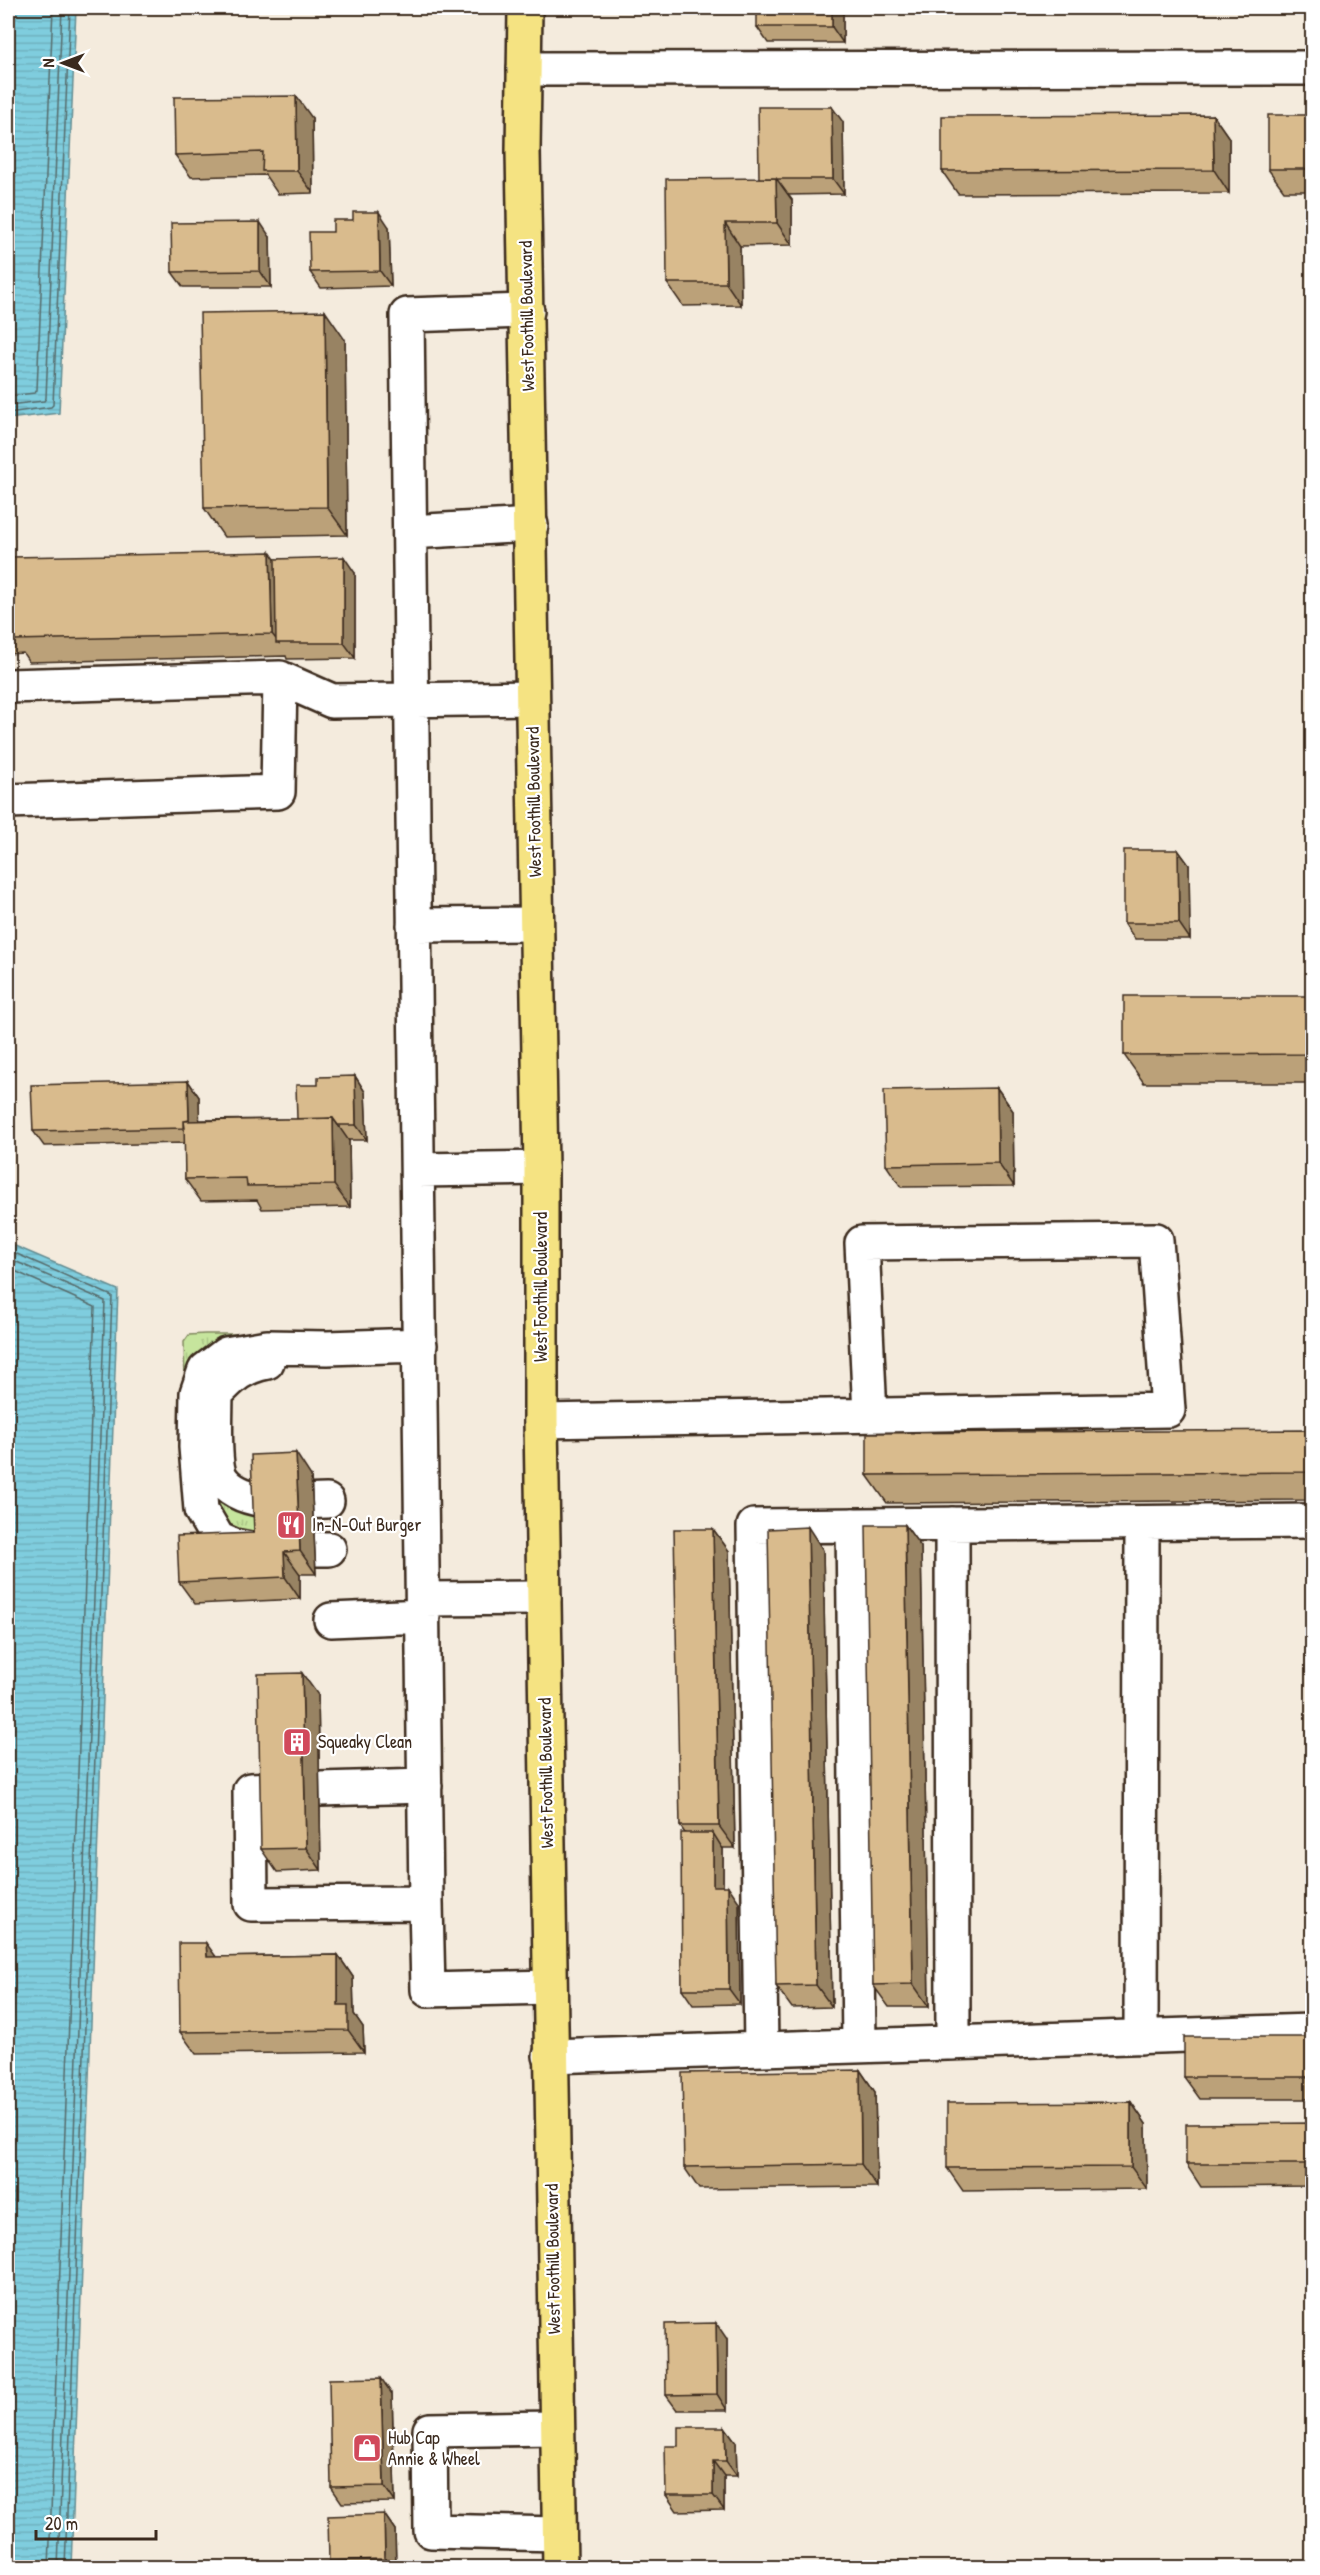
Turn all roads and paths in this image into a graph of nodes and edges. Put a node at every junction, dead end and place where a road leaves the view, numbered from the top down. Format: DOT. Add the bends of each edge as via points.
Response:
graph roads {
  1 [pos="525,8"];
  2 [pos="1312,68"];
  3 [pos="524,69"];
  4 [pos="527,311"];
  5 [pos="531,525"];
  6 [pos="410,532"];
  7 [pos="280,678"];
  8 [pos="8,686"];
  9 [pos="532,698"];
  10 [pos="412,700"];
  11 [pos="8,801"];
  12 [pos="535,924"];
  13 [pos="414,925"];
  14 [pos="541,1168"];
  15 [pos="418,1170"];
  16 [pos="420,1346"];
  17 [pos="327,1348"];
  18 [pos="870,1415"];
  19 [pos="541,1421"];
  20 [pos="327,1501"];
  21 [pos="1312,1521"];
  22 [pos="1142,1522"];
  23 [pos="952,1524"];
  24 [pos="853,1525"];
  25 [pos="329,1549"];
  26 [pos="544,1598"];
  27 [pos="423,1608"];
  28 [pos="331,1620"];
  29 [pos="425,1786"];
  30 [pos="276,1789"];
  31 [pos="320,1789"];
  32 [pos="426,1903"];
  33 [pos="549,1987"];
  34 [pos="1312,2031"];
  35 [pos="1141,2037"];
  36 [pos="953,2043"];
  37 [pos="859,2046"];
  38 [pos="761,2049"];
  39 [pos="550,2056"];
  40 [pos="556,2428"];
  41 [pos="559,2534"];
  42 [pos="560,2568"];
  1 -- 3 [label="main road, West Foothill Boulevard"];
  2 -- 3 [label="lane"];
  3 -- 4 [label="main road, West Foothill Boulevard"];
  4 -- 5 [label="main road, West Foothill Boulevard"];
  4 -- 6 [label="lane" via="407,315"];
  5 -- 6 [label="lane"];
  5 -- 9 [label="main road, West Foothill Boulevard"];
  6 -- 10 [label="lane"];
  7 -- 8 [label="lane"];
  7 -- 10 [label="lane" via="332,701"];
  7 -- 11 [label="lane" via="278,792"];
  9 -- 10 [label="lane"];
  9 -- 12 [label="main road, West Foothill Boulevard"];
  10 -- 13 [label="lane"];
  12 -- 13 [label="lane"];
  12 -- 14 [label="main road, West Foothill Boulevard"];
  13 -- 15 [label="lane"];
  14 -- 15 [label="lane"];
  14 -- 19 [label="main road, West Foothill Boulevard"];
  15 -- 16 [label="lane"];
  16 -- 17 [label="lane"];
  16 -- 27 [label="lane"];
  17 -- 20 [label="lane" via="248,1366 216,1394 220,1476 232,1489 246,1497 267,1500"];
  17 -- 25 [label="lane" via="267,1347 226,1354 206,1370 197,1393 196,1447 201,1510 218,1539 250,1549"];
  18 -- 18 [label="lane" via="1168,1410 1156,1240 862,1242"];
  18 -- 19 [label="lane"];
  19 -- 26 [label="main road, West Foothill Boulevard"];
  21 -- 22 [label="lane"];
  22 -- 23 [label="lane"];
  22 -- 35 [label="lane"];
  23 -- 24 [label="lane"];
  23 -- 36 [label="lane"];
  24 -- 37 [label="lane"];
  24 -- 38 [label="lane" via="754,1526"];
  26 -- 27 [label="lane"];
  26 -- 33 [label="main road, West Foothill Boulevard"];
  27 -- 28 [label="lane"];
  27 -- 29 [label="lane"];
  29 -- 31 [label="lane"];
  29 -- 32 [label="lane"];
  30 -- 32 [label="lane" via="250,1790 251,1904"];
  32 -- 33 [label="lane" via="428,1990"];
  33 -- 39 [label="main road, West Foothill Boulevard"];
  34 -- 35 [label="lane"];
  35 -- 36 [label="lane"];
  36 -- 37 [label="lane"];
  37 -- 38 [label="lane"];
  38 -- 39 [label="lane"];
  39 -- 40 [label="main road, West Foothill Boulevard"];
  40 -- 41 [label="main road, West Foothill Boulevard"];
  40 -- 41 [label="lane" via="430,2430 431,2531"];
  41 -- 42 [label="main road, West Foothill Boulevard"];
}
